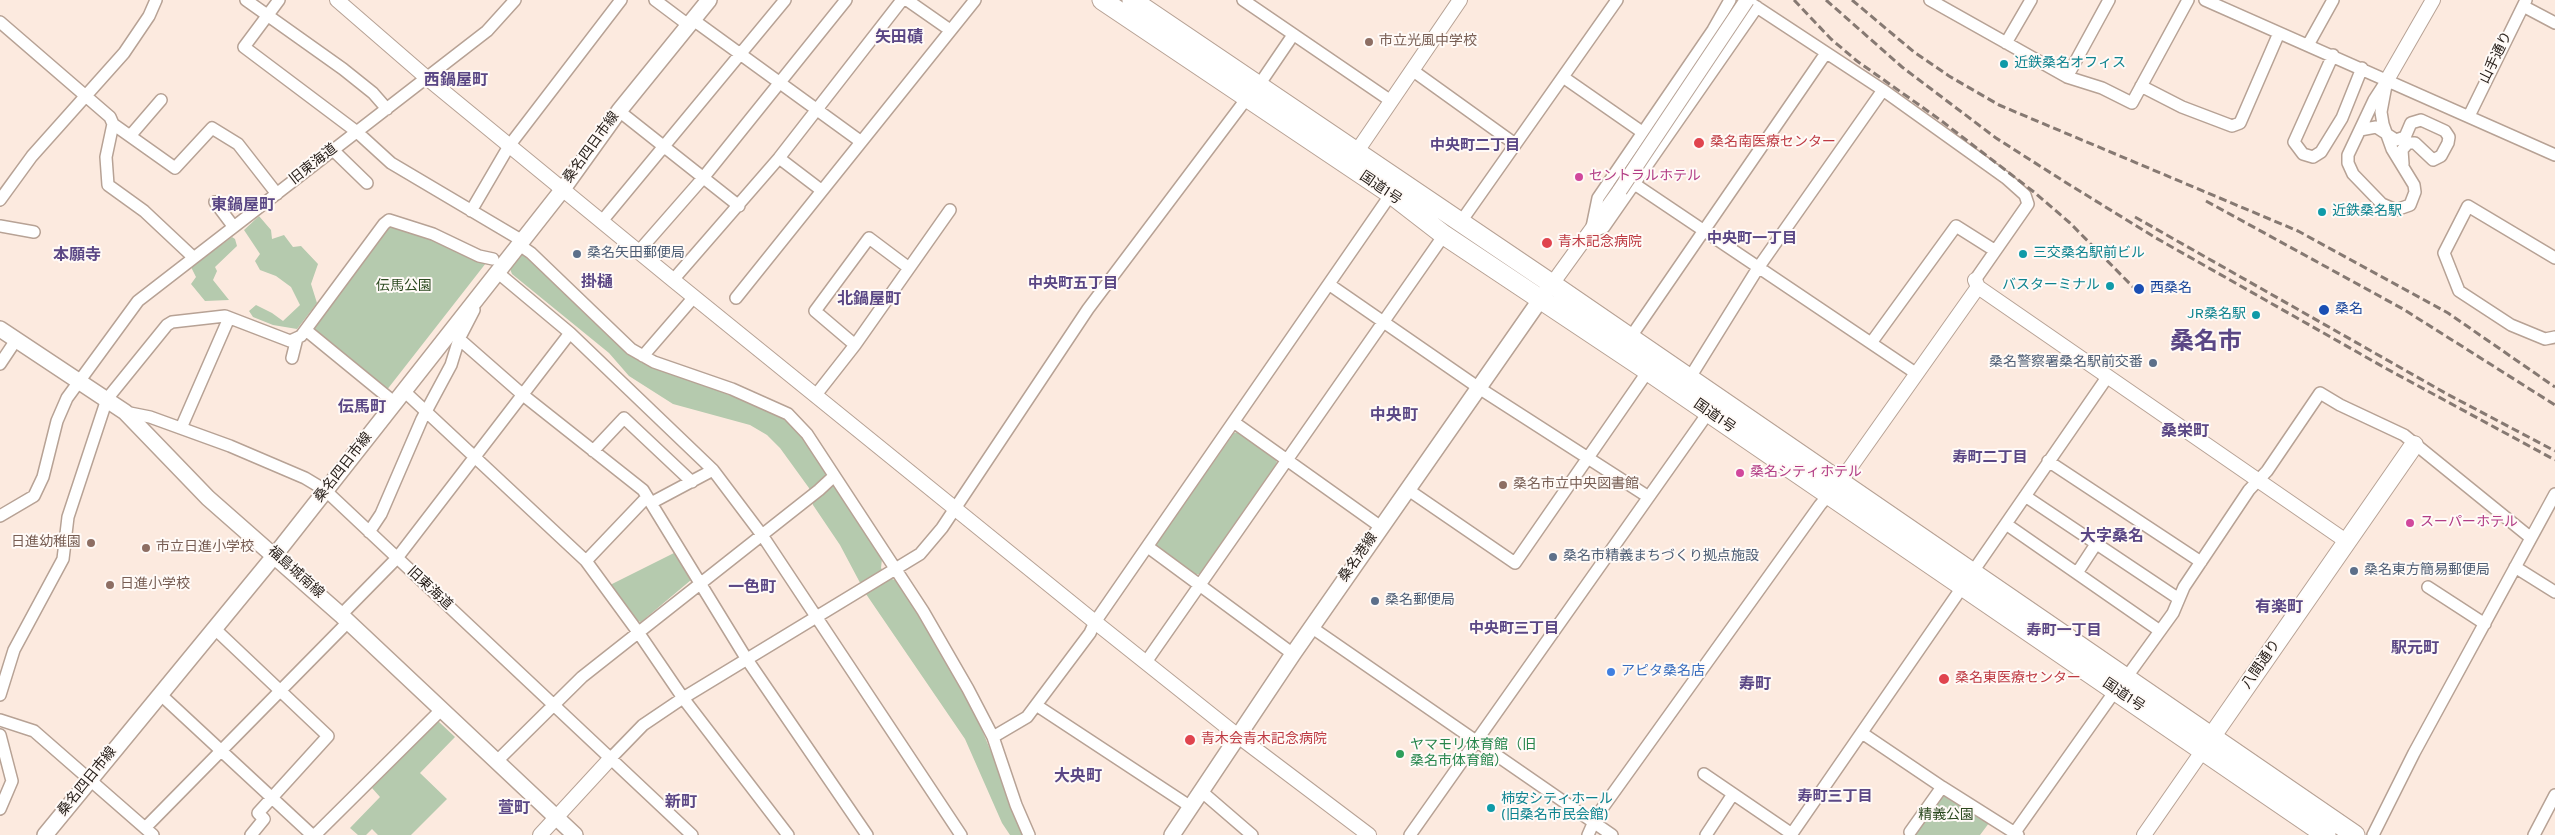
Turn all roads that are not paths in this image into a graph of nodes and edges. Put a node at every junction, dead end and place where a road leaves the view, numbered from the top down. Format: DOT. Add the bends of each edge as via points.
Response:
graph roads {
  1 [pos="156,0"];
  2 [pos="246,0"];
  3 [pos="279,0"];
  4 [pos="337,0"];
  5 [pos="515,0"];
  6 [pos="621,0"];
  7 [pos="656,0"];
  8 [pos="709,0"];
  9 [pos="785,0"];
  10 [pos="846,0"];
  11 [pos="902,0"];
  12 [pos="907,0"];
  13 [pos="975,0"];
  14 [pos="1102,0"];
  15 [pos="1132,0"];
  16 [pos="1243,0"];
  17 [pos="1460,0"];
  18 [pos="1617,0"];
  19 [pos="1730,0"];
  20 [pos="1930,0"];
  21 [pos="2031,0"];
  22 [pos="2109,0"];
  23 [pos="2188,0"];
  24 [pos="2206,0"];
  25 [pos="2333,0"];
  26 [pos="2433,0"];
  27 [pos="1750,2"];
  28 [pos="1943,3"];
  29 [pos="2524,3"];
  30 [pos="1152,6"];
  31 [pos="268,14"];
  32 [pos="690,21"];
  33 [pos="0,22"];
  34 [pos="2555,23"];
  35 [pos="950,30"];
  36 [pos="2279,32"];
  37 [pos="1293,35"];
  38 [pos="2006,44"];
  39 [pos="2308,45"];
  40 [pos="1826,53"];
  41 [pos="742,55"];
  42 [pos="2333,55"];
  43 [pos="2362,68"];
  44 [pos="1412,70"];
  45 [pos="1563,76"];
  46 [pos="2067,77"];
  47 [pos="427,78"];
  48 [pos="2387,80"];
  49 [pos="780,83"];
  50 [pos="2141,86"];
  51 [pos="1883,90"];
  52 [pos="1253,92"];
  53 [pos="84,96"];
  54 [pos="161,100"];
  55 [pos="1391,101"];
  56 [pos="387,109"];
  57 [pos="817,109"];
  58 [pos="618,111"];
  59 [pos="2469,116"];
  60 [pos="114,124"];
  61 [pos="2360,130"];
  62 [pos="2385,131"];
  63 [pos="357,132"];
  64 [pos="1642,132"];
  65 [pos="130,136"];
  66 [pos="860,141"];
  67 [pos="1515,144"];
  68 [pos="509,146"];
  69 [pos="665,147"];
  70 [pos="333,150"];
  71 [pos="2555,155"];
  72 [pos="779,158"];
  73 [pos="1351,159"];
  74 [pos="2404,170"];
  75 [pos="703,178"];
  76 [pos="367,183"];
  77 [pos="1636,185"];
  78 [pos="563,189"];
  79 [pos="822,190"];
  80 [pos="277,194"];
  81 [pos="1391,194"];
  82 [pos="0,200"];
  83 [pos="215,202"];
  84 [pos="739,206"];
  85 [pos="950,210"];
  86 [pos="471,211"];
  87 [pos="602,221"];
  88 [pos="1460,223"];
  89 [pos="0,226"];
  90 [pos="233,226"];
  91 [pos="1704,231"];
  92 [pos="34,232"];
  93 [pos="1591,232"];
  94 [pos="1444,235"];
  95 [pos="519,242"];
  96 [pos="1994,250"];
  97 [pos="639,251"];
  98 [pos="193,257"];
  99 [pos="2555,258"];
  100 [pos="495,265"];
  101 [pos="909,268"];
  102 [pos="1758,268"];
  103 [pos="673,280"];
  104 [pos="1977,283"];
  105 [pos="1552,284"];
  106 [pos="1330,285"];
  107 [pos="694,297"];
  108 [pos="736,298"];
  109 [pos="1540,299"];
  110 [pos="230,318"];
  111 [pos="1384,322"];
  112 [pos="0,329"];
  113 [pos="307,331"];
  114 [pos="570,333"];
  115 [pos="454,335"];
  116 [pos="2555,337"];
  117 [pos="297,338"];
  118 [pos="1630,338"];
  119 [pos="16,340"];
  120 [pos="1872,344"];
  121 [pos="855,345"];
  122 [pos="643,356"];
  123 [pos="292,358"];
  124 [pos="0,364"];
  125 [pos="1648,371"];
  126 [pos="1917,374"];
  127 [pos="2108,376"];
  128 [pos="1689,379"];
  129 [pos="80,380"];
  130 [pos="1479,388"];
  131 [pos="523,395"];
  132 [pos="815,396"];
  133 [pos="399,397"];
  134 [pos="107,399"];
  135 [pos="427,411"];
  136 [pos="125,412"];
  137 [pos="1708,413"];
  138 [pos="1235,423"];
  139 [pos="181,428"];
  140 [pos="2414,445"];
  141 [pos="593,451"];
  142 [pos="476,457"];
  143 [pos="1589,458"];
  144 [pos="1287,461"];
  145 [pos="2048,461"];
  146 [pos="713,470"];
  147 [pos="833,477"];
  148 [pos="2258,481"];
  149 [pos="692,482"];
  150 [pos="1407,489"];
  151 [pos="1834,489"];
  152 [pos="325,490"];
  153 [pos="2555,494"];
  154 [pos="1647,496"];
  155 [pos="2025,496"];
  156 [pos="649,500"];
  157 [pos="954,508"];
  158 [pos="0,516"];
  159 [pos="2006,524"];
  160 [pos="1381,527"];
  161 [pos="369,532"];
  162 [pos="762,535"];
  163 [pos="2530,538"];
  164 [pos="2346,541"];
  165 [pos="2096,544"];
  166 [pos="1148,547"];
  167 [pos="275,556"];
  168 [pos="397,558"];
  169 [pos="586,561"];
  170 [pos="2201,562"];
  171 [pos="2515,567"];
  172 [pos="894,569"];
  173 [pos="2078,573"];
  174 [pos="1967,580"];
  175 [pos="699,583"];
  176 [pos="1200,585"];
  177 [pos="2428,587"];
  178 [pos="2555,592"];
  179 [pos="2179,599"];
  180 [pos="815,616"];
  181 [pos="345,618"];
  182 [pos="1095,622"];
  183 [pos="2484,624"];
  184 [pos="1311,627"];
  185 [pos="215,629"];
  186 [pos="2160,631"];
  187 [pos="638,632"];
  188 [pos="1293,654"];
  189 [pos="746,658"];
  190 [pos="1146,662"];
  191 [pos="2120,684"];
  192 [pos="281,690"];
  193 [pos="160,694"];
  194 [pos="0,695"];
  195 [pos="683,698"];
  196 [pos="552,704"];
  197 [pos="1036,705"];
  198 [pos="441,710"];
  199 [pos="0,720"];
  200 [pos="1862,733"];
  201 [pos="0,736"];
  202 [pos="1238,736"];
  203 [pos="993,737"];
  204 [pos="1475,742"];
  205 [pos="2207,743"];
  206 [pos="220,750"];
  207 [pos="610,759"];
  208 [pos="496,762"];
  209 [pos="1704,774"];
  210 [pos="90,780"];
  211 [pos="1942,787"];
  212 [pos="1201,791"];
  213 [pos="1733,794"];
  214 [pos="2555,795"];
  215 [pos="273,798"];
  216 [pos="1191,807"];
  217 [pos="0,809"];
  218 [pos="557,818"];
  219 [pos="1595,823"];
  220 [pos="149,832"];
  221 [pos="959,832"];
  222 [pos="1910,832"];
  223 [pos="1028,834"];
  224 [pos="1792,834"];
  225 [pos="2015,834"];
  226 [pos="2148,834"];
  227 [pos="45,835"];
  228 [pos="251,835"];
  229 [pos="313,835"];
  230 [pos="540,835"];
  231 [pos="575,835"];
  232 [pos="692,835"];
  233 [pos="788,835"];
  234 [pos="867,835"];
  235 [pos="946,835"];
  236 [pos="1172,835"];
  237 [pos="1252,835"];
  238 [pos="1369,835"];
  239 [pos="1410,835"];
  240 [pos="1588,835"];
  241 [pos="1612,835"];
  242 [pos="1706,835"];
  243 [pos="2326,835"];
  244 [pos="2355,835"];
  245 [pos="2373,835"];
  246 [pos="2534,835"];
  1 -- 53 [label="street" via="124,53"];
  2 -- 31 [label="street"];
  3 -- 31 [label="street"];
  4 -- 47 [label="street"];
  5 -- 47 [label="street, 旧東海道" via="487,31"];
  6 -- 68 [label="street"];
  7 -- 32 [label="street"];
  8 -- 32 [label="main road, 桑名四日市線"];
  9 -- 41 [label="street"];
  10 -- 49 [label="street"];
  11 -- 57 [label="street"];
  12 -- 35 [label="street"];
  13 -- 35 [label="street"];
  14 -- 52 [label="highway, 国道1号"];
  15 -- 30 [label="highway, 国道1号"];
  16 -- 37 [label="street"];
  17 -- 44 [label="street"];
  18 -- 45 [label="street"];
  19 -- 64 [label="street"];
  20 -- 28 [label="street"];
  21 -- 38 [label="street"];
  22 -- 46 [label="street"];
  23 -- 50 [label="street"];
  24 -- 36 [label="street"];
  25 -- 39 [label="street"];
  26 -- 48 [label="street"];
  27 -- 40 [label="street"];
  27 -- 77 [label="street"];
  27 -- 93 [label="street, bridge"];
  28 -- 38 [label="street"];
  29 -- 34 [label="street"];
  29 -- 59 [label="street, 山手通り"];
  30 -- 52 [label="highway, 国道1号"];
  31 -- 56 [label="street" via="373,93"];
  31 -- 63 [label="street" via="244,47"];
  32 -- 41 [label="street"];
  32 -- 58 [label="main road, 桑名四日市線"];
  33 -- 53 [label="street"];
  35 -- 66 [label="street"];
  36 -- 39 [label="street"];
  36 -- 50 [label="street" via="2240,123 2232,126 2189,110"];
  37 -- 52 [label="street"];
  37 -- 55 [label="street"];
  38 -- 46 [label="street"];
  39 -- 42 [label="street"];
  40 -- 51 [label="street"];
  40 -- 91 [label="street"];
  41 -- 49 [label="street"];
  41 -- 69 [label="street"];
  42 -- 43 [label="street"];
  42 -- 43 [label="street" via="2294,142 2304,154 2313,157 2321,152 2342,118"];
  43 -- 48 [label="street"];
  44 -- 55 [label="street"];
  44 -- 67 [label="street"];
  45 -- 64 [label="street"];
  45 -- 67 [label="street"];
  46 -- 50 [label="street" via="2102,88 2132,104"];
  47 -- 56 [label="street, 旧東海道"];
  47 -- 68 [label="street"];
  48 -- 59 [label="street"];
  48 -- 61 [label="street"];
  48 -- 62 [label="street" via="2381,112"];
  49 -- 57 [label="street"];
  49 -- 75 [label="street"];
  51 -- 96 [label="street" via="2025,195 2028,204"];
  51 -- 102 [label="street"];
  52 -- 73 [label="highway, 国道1号"];
  52 -- 157 [label="street" via="1088,309"];
  53 -- 60 [label="street"];
  53 -- 82 [label="street" via="32,156"];
  54 -- 65 [label="street"];
  55 -- 73 [label="street"];
  56 -- 63 [label="street, 旧東海道"];
  57 -- 66 [label="street"];
  57 -- 72 [label="street"];
  58 -- 69 [label="street"];
  58 -- 78 [label="main road, 桑名四日市線"];
  59 -- 71 [label="street"];
  60 -- 65 [label="street"];
  60 -- 98 [label="street" via="106,157 108,185 144,211"];
  61 -- 62 [label="street" via="2371,126"];
  61 -- 74 [label="street" via="2348,156 2349,169 2382,204 2396,210 2410,205 2415,192"];
  62 -- 74 [label="street"];
  62 -- 74 [label="street" via="2391,138 2400,140 2405,137 2411,123 2420,120 2445,131 2449,137 2442,156 2436,160 2429,158 2416,143 2404,146"];
  63 -- 70 [label="street, 旧東海道"];
  63 -- 86 [label="street" via="390,163"];
  64 -- 93 [label="street" via="1598,198"];
  65 -- 80 [label="street" via="175,168 212,128 238,144"];
  66 -- 79 [label="street"];
  67 -- 88 [label="street"];
  68 -- 78 [label="street"];
  68 -- 86 [label="street"];
  69 -- 75 [label="street"];
  69 -- 87 [label="street"];
  70 -- 76 [label="street"];
  70 -- 80 [label="street, 旧東海道"];
  72 -- 79 [label="street"];
  72 -- 84 [label="street"];
  73 -- 81 [label="highway, 国道1号"];
  73 -- 88 [label="highway, 国道1号"];
  75 -- 84 [label="street"];
  75 -- 97 [label="street"];
  77 -- 91 [label="street"];
  77 -- 93 [label="street" via="1604,227"];
  78 -- 87 [label="street"];
  78 -- 95 [label="main road, 桑名四日市線"];
  79 -- 108 [label="street"];
  80 -- 90 [label="street, 旧東海道"];
  81 -- 94 [label="highway, 国道1号"];
  81 -- 106 [label="street"];
  83 -- 90 [label="street"];
  84 -- 103 [label="street"];
  85 -- 101 [label="street"];
  86 -- 95 [label="street"];
  87 -- 97 [label="street"];
  88 -- 105 [label="highway, 国道1号"];
  89 -- 92 [label="street"];
  90 -- 98 [label="street, 旧東海道"];
  91 -- 102 [label="street"];
  91 -- 118 [label="street"];
  93 -- 105 [label="street"];
  94 -- 109 [label="highway, 国道1号"];
  94 -- 111 [label="street"];
  95 -- 100 [label="main road, 桑名四日市線"];
  95 -- 122 [label="street" via="631,349"];
  96 -- 104 [label="street"];
  96 -- 120 [label="street" via="1956,226"];
  97 -- 103 [label="street"];
  98 -- 129 [label="street, 旧東海道" via="138,301"];
  99 -- 116 [label="street" via="2468,206 2444,253 2459,291 2511,325 2545,339"];
  100 -- 113 [label="street" via="433,234 389,220"];
  100 -- 114 [label="street"];
  100 -- 115 [label="main road, 桑名四日市線" via="485,288"];
  101 -- 121 [label="street"];
  101 -- 121 [label="street" via="870,238 815,311"];
  102 -- 120 [label="street"];
  102 -- 128 [label="street"];
  103 -- 107 [label="street"];
  104 -- 126 [label="street"];
  104 -- 127 [label="street"];
  105 -- 109 [label="main road, 桑名港線"];
  105 -- 118 [label="highway, 国道1号"];
  106 -- 111 [label="street"];
  106 -- 138 [label="street"];
  107 -- 122 [label="street"];
  107 -- 132 [label="street"];
  109 -- 125 [label="highway, 国道1号"];
  109 -- 130 [label="main road, 桑名港線"];
  110 -- 117 [label="street" via="290,341"];
  110 -- 134 [label="street" via="224,316 167,325"];
  110 -- 139 [label="street"];
  111 -- 130 [label="street"];
  111 -- 144 [label="street"];
  112 -- 119 [label="main road, 福島城南線"];
  113 -- 117 [label="street"];
  113 -- 133 [label="street"];
  114 -- 131 [label="street"];
  114 -- 146 [label="street"];
  115 -- 131 [label="street"];
  115 -- 133 [label="main road, 桑名四日市線"];
  115 -- 135 [label="street" via="451,365"];
  117 -- 123 [label="street"];
  118 -- 128 [label="highway, 国道1号"];
  119 -- 124 [label="street"];
  119 -- 129 [label="main road, 福島城南線"];
  120 -- 126 [label="street"];
  121 -- 132 [label="street"];
  122 -- 147 [label="street" via="788,414 807,434"];
  125 -- 137 [label="highway, 国道1号"];
  125 -- 143 [label="street"];
  126 -- 151 [label="street"];
  127 -- 145 [label="street"];
  127 -- 148 [label="street"];
  128 -- 151 [label="highway, 国道1号"];
  129 -- 134 [label="main road, 福島城南線"];
  129 -- 158 [label="street, 旧東海道" via="67,398 57,421 43,477 34,496"];
  130 -- 143 [label="street"];
  130 -- 150 [label="main road, 桑名港線"];
  131 -- 141 [label="street"];
  131 -- 142 [label="street"];
  132 -- 157 [label="street"];
  133 -- 135 [label="street"];
  133 -- 152 [label="main road, 桑名四日市線"];
  134 -- 136 [label="main road, 福島城南線"];
  134 -- 194 [label="street" via="68,517 63,559 14,650"];
  135 -- 142 [label="street"];
  135 -- 161 [label="street" via="381,514"];
  136 -- 139 [label="street, 旧東海道"];
  136 -- 167 [label="main road, 福島城南線" via="208,498"];
  137 -- 151 [label="highway, 国道1号"];
  137 -- 154 [label="street"];
  138 -- 144 [label="street"];
  138 -- 166 [label="street"];
  139 -- 152 [label="street, 旧東海道" via="305,478"];
  140 -- 148 [label="street" via="2404,435 2320,393"];
  140 -- 163 [label="street"];
  140 -- 164 [label="main road, 八間通り"];
  141 -- 149 [label="street" via="624,418"];
  141 -- 156 [label="street" via="643,490"];
  142 -- 168 [label="street"];
  142 -- 169 [label="street"];
  143 -- 150 [label="street" via="1514,563"];
  143 -- 154 [label="street"];
  144 -- 160 [label="street"];
  144 -- 176 [label="street"];
  145 -- 155 [label="street"];
  145 -- 170 [label="street"];
  146 -- 149 [label="street"];
  146 -- 162 [label="street"];
  147 -- 162 [label="street"];
  147 -- 172 [label="street"];
  148 -- 164 [label="street"];
  148 -- 170 [label="street"];
  149 -- 156 [label="street"];
  150 -- 160 [label="main road, 桑名港線"];
  151 -- 174 [label="highway, 国道1号"];
  151 -- 219 [label="street"];
  152 -- 161 [label="street, 旧東海道"];
  152 -- 167 [label="main road, 桑名四日市線"];
  153 -- 163 [label="street"];
  154 -- 204 [label="street"];
  155 -- 159 [label="street"];
  155 -- 165 [label="street"];
  156 -- 169 [label="street"];
  156 -- 175 [label="street"];
  157 -- 172 [label="street" via="920,554"];
  157 -- 182 [label="street"];
  159 -- 173 [label="street"];
  159 -- 174 [label="street"];
  160 -- 184 [label="main road, 桑名港線"];
  161 -- 168 [label="street, 旧東海道"];
  162 -- 175 [label="street"];
  162 -- 180 [label="street"];
  163 -- 171 [label="street"];
  164 -- 205 [label="main road, 八間通り"];
  165 -- 173 [label="street"];
  165 -- 179 [label="street"];
  166 -- 176 [label="street"];
  166 -- 182 [label="street"];
  167 -- 181 [label="main road, 福島城南線"];
  167 -- 185 [label="main road, 桑名四日市線"];
  168 -- 181 [label="street"];
  168 -- 196 [label="street, 旧東海道"];
  169 -- 187 [label="street"];
  170 -- 179 [label="street"];
  171 -- 178 [label="street"];
  171 -- 183 [label="street"];
  172 -- 180 [label="street"];
  172 -- 203 [label="street" via="943,644"];
  173 -- 186 [label="street"];
  174 -- 191 [label="highway, 国道1号"];
  174 -- 200 [label="street"];
  175 -- 187 [label="street"];
  175 -- 189 [label="street"];
  176 -- 188 [label="street"];
  176 -- 190 [label="street"];
  177 -- 183 [label="street"];
  179 -- 186 [label="street"];
  180 -- 189 [label="street"];
  180 -- 221 [label="street"];
  181 -- 192 [label="street"];
  181 -- 198 [label="main road, 福島城南線"];
  182 -- 190 [label="street"];
  182 -- 197 [label="street"];
  183 -- 245 [label="street"];
  184 -- 188 [label="main road, 桑名港線"];
  184 -- 204 [label="street"];
  185 -- 192 [label="street"];
  185 -- 193 [label="main road, 桑名四日市線"];
  186 -- 191 [label="street"];
  187 -- 195 [label="street"];
  187 -- 196 [label="street"];
  188 -- 202 [label="main road, 桑名港線"];
  189 -- 195 [label="street"];
  189 -- 234 [label="street"];
  190 -- 202 [label="street"];
  191 -- 205 [label="highway, 国道1号"];
  191 -- 225 [label="street"];
  192 -- 206 [label="street"];
  192 -- 215 [label="street" via="328,736"];
  193 -- 206 [label="street"];
  193 -- 210 [label="main road, 桑名四日市線"];
  195 -- 207 [label="street" via="643,725"];
  195 -- 233 [label="street"];
  196 -- 207 [label="street, 旧東海道"];
  196 -- 208 [label="street"];
  197 -- 203 [label="street" via="1027,717"];
  197 -- 216 [label="street"];
  198 -- 208 [label="main road, 福島城南線"];
  198 -- 229 [label="street"];
  199 -- 210 [label="street" via="34,732"];
  200 -- 211 [label="street"];
  200 -- 224 [label="street"];
  201 -- 217 [label="street" via="12,780"];
  202 -- 212 [label="main road, 桑名港線"];
  202 -- 238 [label="street"];
  203 -- 223 [label="street"];
  204 -- 219 [label="street"];
  204 -- 239 [label="street"];
  205 -- 226 [label="street, 八間通り"];
  205 -- 243 [label="highway, 国道1号"];
  205 -- 244 [label="highway, 国道1号"];
  206 -- 215 [label="street"];
  206 -- 220 [label="street"];
  207 -- 218 [label="street"];
  207 -- 232 [label="street, 旧東海道"];
  208 -- 218 [label="main road, 福島城南線"];
  209 -- 213 [label="street"];
  210 -- 220 [label="street"];
  210 -- 227 [label="main road, 桑名四日市線"];
  211 -- 222 [label="street"];
  211 -- 225 [label="street"];
  212 -- 216 [label="main road, 桑名港線"];
  212 -- 237 [label="street"];
  213 -- 224 [label="street"];
  213 -- 242 [label="street"];
  214 -- 246 [label="street"];
  215 -- 228 [label="street" via="258,814 264,819"];
  215 -- 229 [label="street"];
  216 -- 236 [label="main road, 桑名港線"];
  218 -- 230 [label="street"];
  218 -- 231 [label="main road, 福島城南線"];
  219 -- 240 [label="street"];
  219 -- 241 [label="street"];
  221 -- 235 [label="street"];
}
